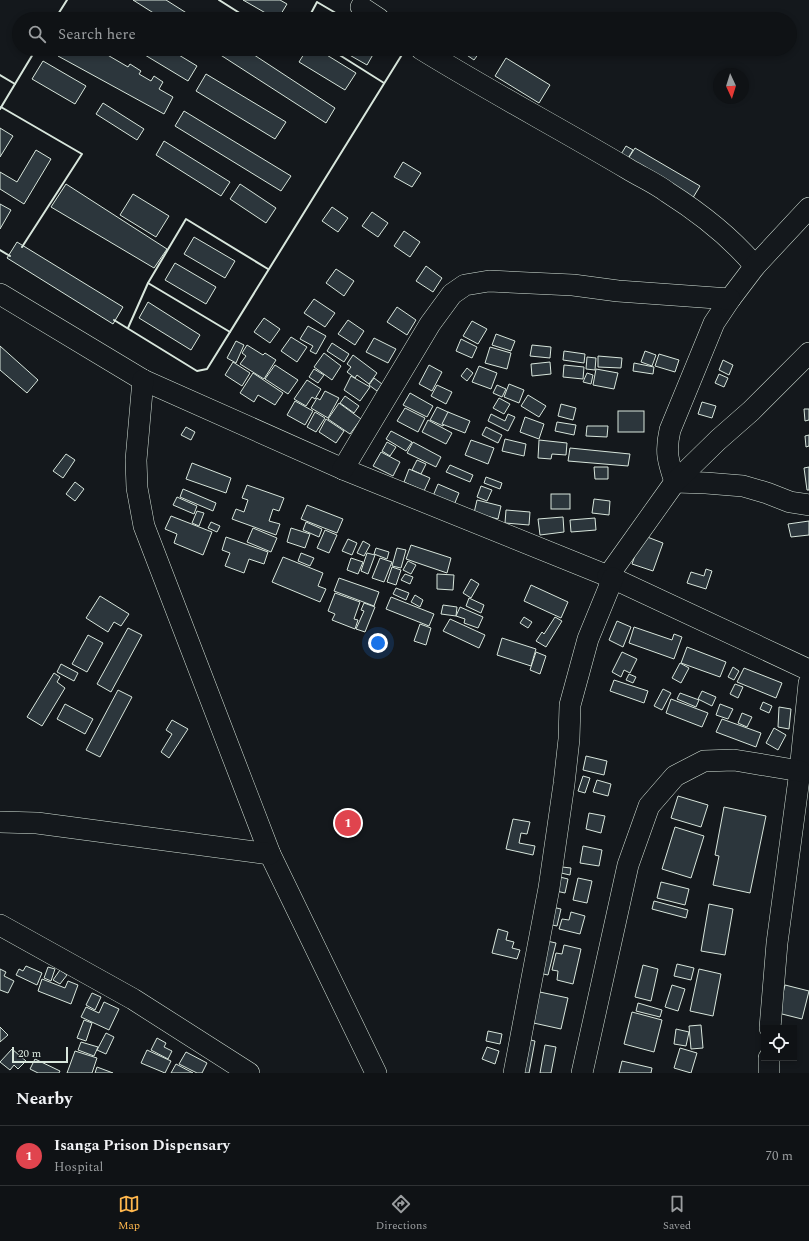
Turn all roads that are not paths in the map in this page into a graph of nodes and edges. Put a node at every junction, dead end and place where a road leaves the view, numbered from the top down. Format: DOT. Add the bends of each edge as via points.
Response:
graph roads {
  1 [pos="361,6"];
  2 [pos="369,12"];
  3 [pos="433,56"];
  4 [pos="809,208"];
  5 [pos="755,266"];
  6 [pos="0,294"];
  7 [pos="730,299"];
  8 [pos="809,353"];
  9 [pos="144,380"];
  10 [pos="342,469"];
  11 [pos="675,482"];
  12 [pos="809,504"];
  13 [pos="611,577"];
  14 [pos="809,670"];
  15 [pos="809,683"];
  16 [pos="800,771"];
  17 [pos="0,822"];
  18 [pos="270,854"];
  19 [pos="0,925"];
  20 [pos="770,1025"];
  21 [pos="769,1061"];
  22 [pos="249,1073"];
  23 [pos="376,1073"];
  24 [pos="514,1073"];
  25 [pos="582,1073"];
  26 [pos="769,1073"];
  1 -- 2 [label="street"];
  3 -- 5 [label="street" via="667,191 723,232"];
  4 -- 5 [label="street"];
  5 -- 7 [label="street"];
  6 -- 9 [label="street"];
  7 -- 10 [label="street" via="573,285 488,281 465,285 452,294 430,324"];
  7 -- 11 [label="street" via="714,323 670,430 667,457"];
  8 -- 11 [label="street"];
  9 -- 10 [label="street"];
  9 -- 18 [label="street" via="136,460 137,488 144,526"];
  10 -- 13 [label="street"];
  11 -- 12 [label="street" via="743,486 790,502"];
  11 -- 13 [label="street"];
  13 -- 14 [label="street"];
  13 -- 24 [label="street" via="588,639 570,705 562,799"];
  15 -- 16 [label="street"];
  16 -- 20 [label="street" via="777,943"];
  16 -- 25 [label="street" via="734,760 704,761 675,776 649,806 628,865"];
  17 -- 18 [label="street" via="37,823"];
  18 -- 23 [label="street"];
  19 -- 22 [label="street" via="133,999"];
  21 -- 26 [label="street"];
}
